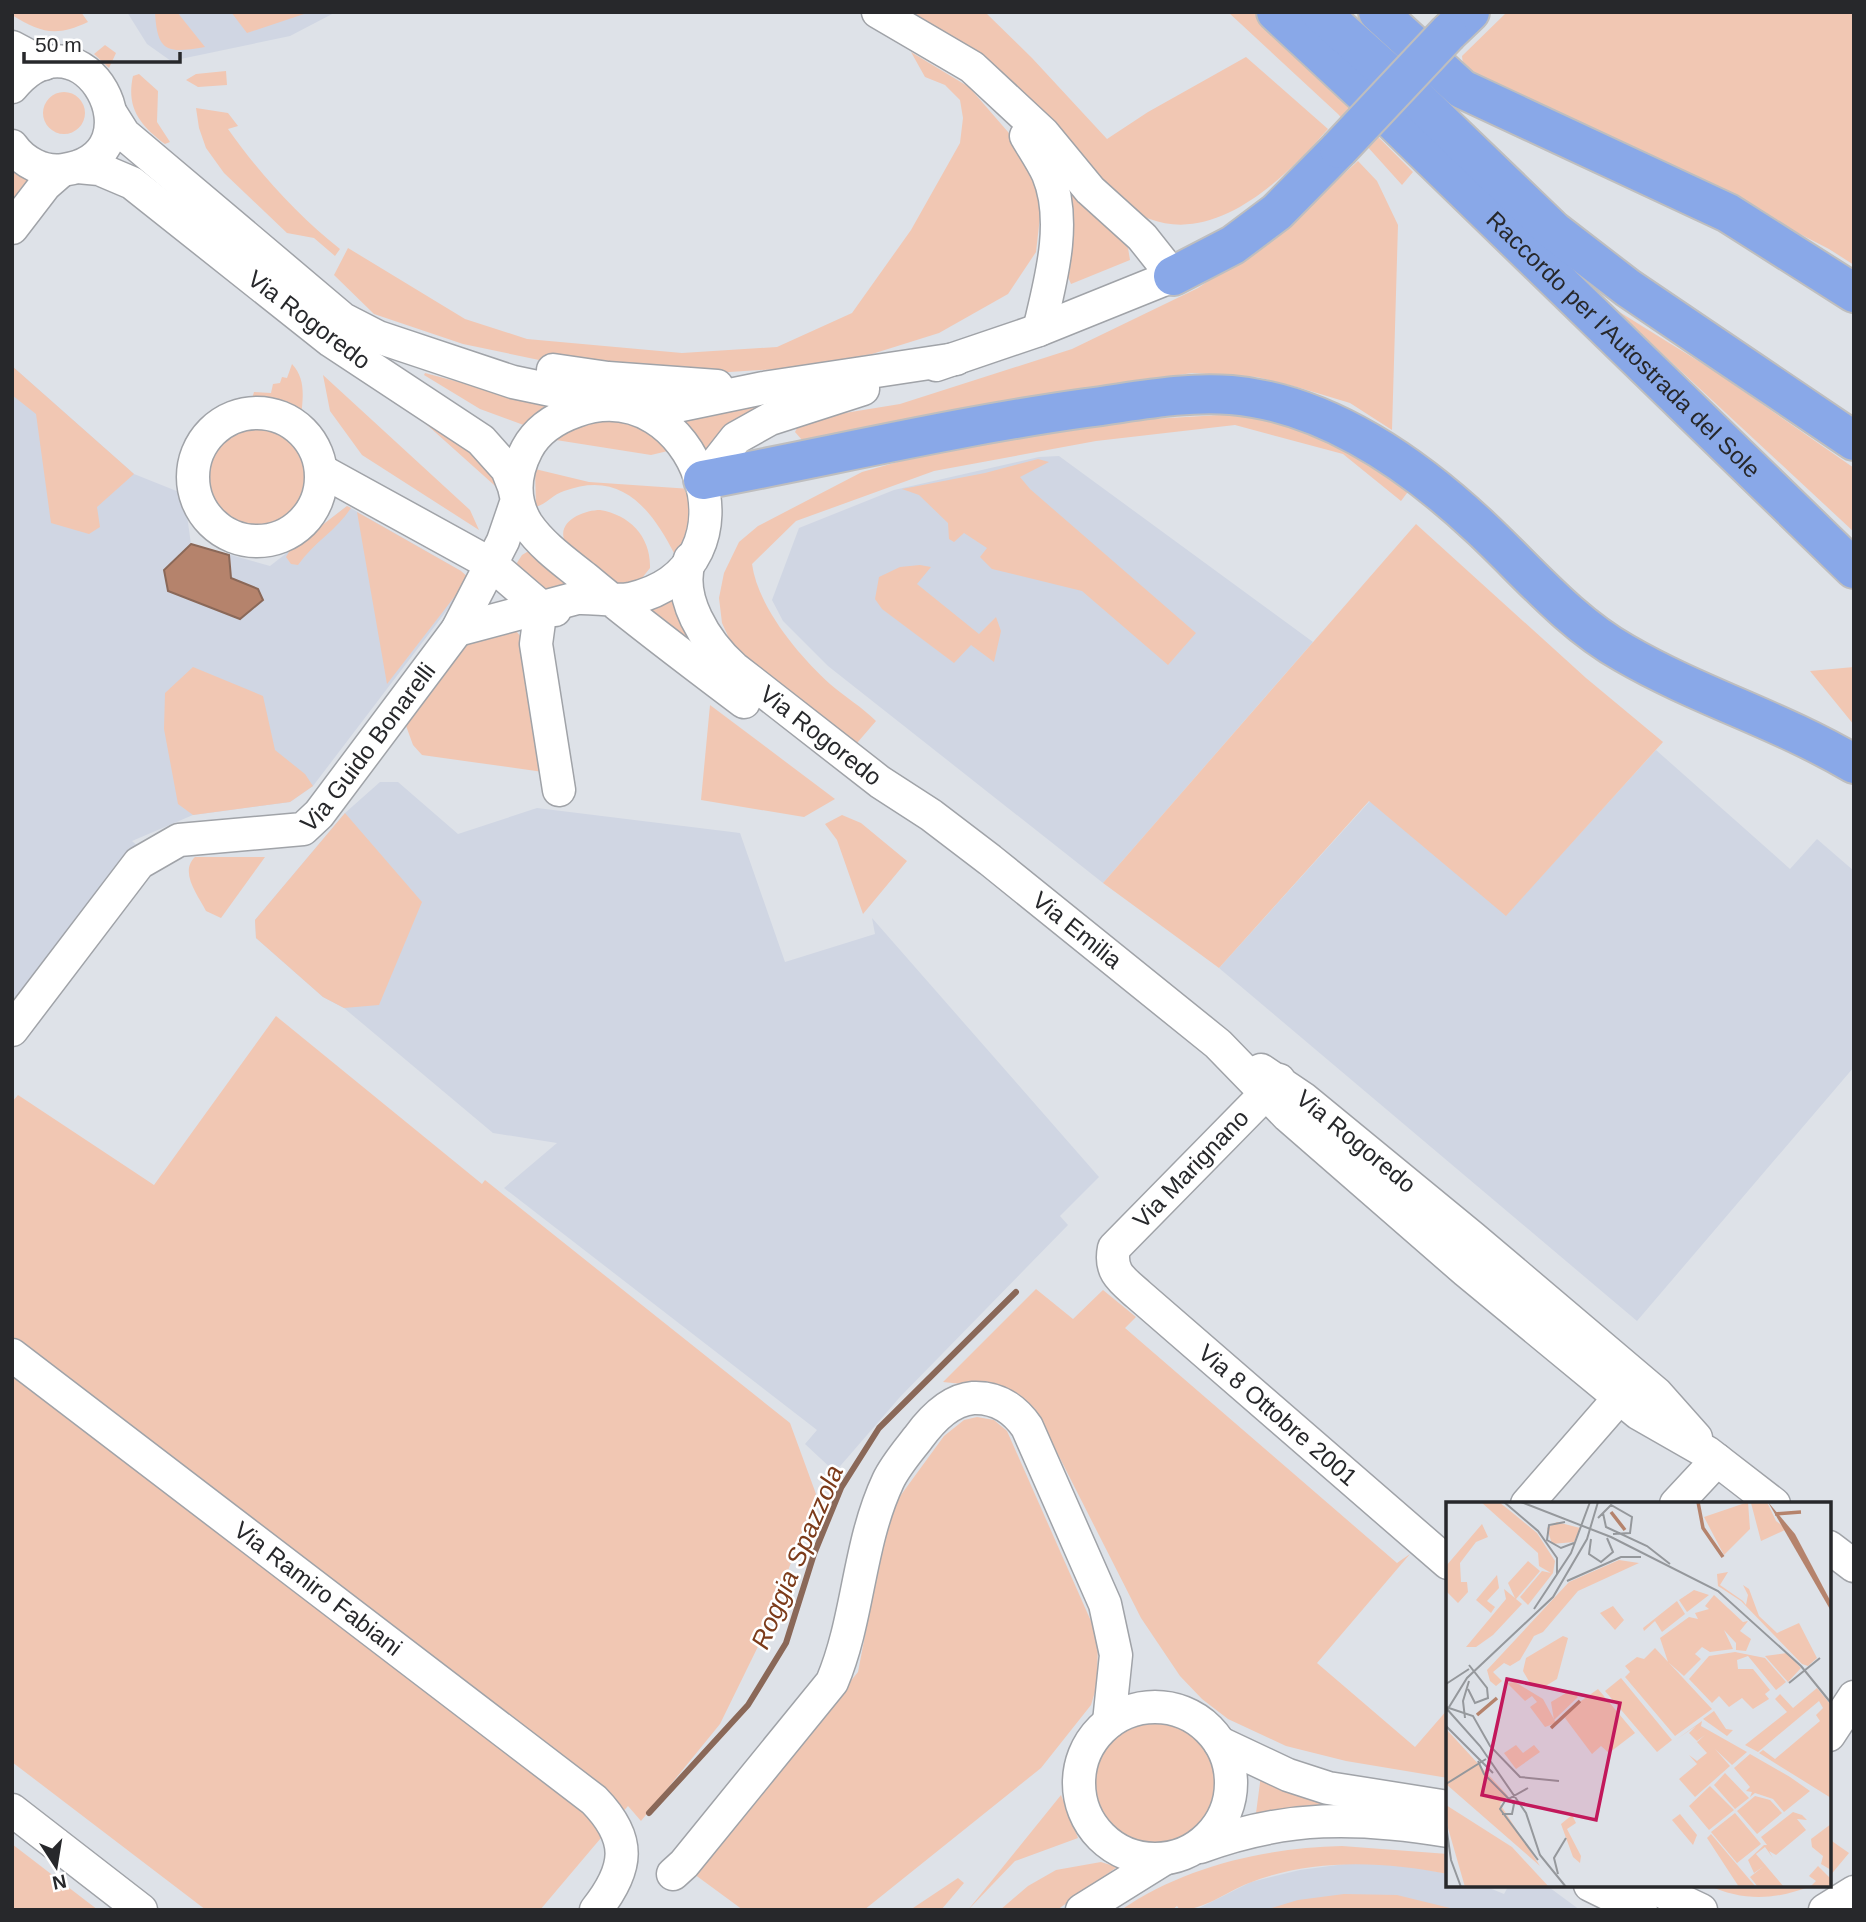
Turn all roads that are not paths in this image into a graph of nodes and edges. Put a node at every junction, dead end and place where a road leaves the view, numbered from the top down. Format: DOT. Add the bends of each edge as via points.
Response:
graph roads {
  1 [pos="878,12"];
  2 [pos="1276,12"];
  3 [pos="1320,12"];
  4 [pos="1378,12"];
  5 [pos="1459,23"];
  6 [pos="12,47"];
  7 [pos="44,64"];
  8 [pos="12,87"];
  9 [pos="1007,101"];
  10 [pos="1405,110"];
  11 [pos="112,115"];
  12 [pos="12,146"];
  13 [pos="70,169"];
  14 [pos="12,228"];
  15 [pos="1172,276"];
  16 [pos="1854,293"];
  17 [pos="1039,330"];
  18 [pos="378,337"];
  19 [pos="956,359"];
  20 [pos="764,388"];
  21 [pos="629,408"];
  22 [pos="1854,441"];
  23 [pos="321,471"];
  24 [pos="703,480"];
  25 [pos="516,500"];
  26 [pos="690,559"];
  27 [pos="491,564"];
  28 [pos="1854,569"];
  29 [pos="610,599"];
  30 [pos="541,607"];
  31 [pos="457,630"];
  32 [pos="664,642"];
  33 [pos="1854,764"];
  34 [pos="880,782"];
  35 [pos="559,790"];
  36 [pos="12,1030"];
  37 [pos="1271,1087"];
  38 [pos="1111,1263"];
  39 [pos="12,1355"];
  40 [pos="1629,1387"];
  41 [pos="1712,1456"];
  42 [pos="1529,1502"];
  43 [pos="1678,1502"];
  44 [pos="1771,1502"];
  45 [pos="1831,1549"];
  46 [pos="1446,1561"];
  47 [pos="1854,1566"];
  48 [pos="1854,1698"];
  49 [pos="1109,1722"];
  50 [pos="1831,1732"];
  51 [pos="1220,1743"];
  52 [pos="1446,1807"];
  53 [pos="12,1810"];
  54 [pos="1446,1831"];
  55 [pos="1178,1854"];
  56 [pos="673,1874"];
  57 [pos="1594,1887"];
  58 [pos="1652,1887"];
  59 [pos="1854,1892"];
  60 [pos="141,1910"];
  61 [pos="596,1910"];
  62 [pos="1082,1910"];
  63 [pos="1641,1910"];
  64 [pos="1701,1910"];
  65 [pos="1825,1910"];
  1 -- 9 [label="street" via="972,67"];
  2 -- 10 [label="highway"];
  3 -- 10 [label="highway"];
  4 -- 16 [label="highway" via="1462,89 1728,212"];
  5 -- 15 [label="highway, bridge" via="1277,212 1233,245"];
  6 -- 7 [label="street"];
  7 -- 8 [label="street"];
  7 -- 11 [label="street" via="68,64 89,72 106,92"];
  9 -- 15 [label="street" via="1043,133 1090,190 1142,237"];
  9 -- 17 [label="street" via="1048,176 1054,206 1053,272"];
  10 -- 22 [label="highway, Raccordo per l'Autostrada del Sole" via="1628,288"];
  10 -- 28 [label="highway, Raccordo per l'Autostrada del Sole"];
  11 -- 13 [label="street" via="103,146 92,159"];
  11 -- 18 [label="street" via="124,134 314,297"];
  12 -- 13 [label="street, Via Rogoredo" via="27,162 43,169"];
  13 -- 14 [label="street" via="45,185"];
  13 -- 25 [label="street, Via Rogoredo" via="110,173 138,187 331,341 481,440 506,469"];
  15 -- 17 [label="street"];
  17 -- 19 [label="street"];
  18 -- 20 [label="street" via="608,378"];
  18 -- 21 [label="street" via="513,382"];
  19 -- 20 [label="street"];
  19 -- 24 [label="street" via="770,419 736,438"];
  20 -- 21 [label="street" via="662,409"];
  21 -- 24 [label="street" via="661,425 684,445"];
  21 -- 25 [label="street" via="573,411 536,435 518,470"];
  23 -- 23 [label="street" via="303,431 287,419 248,413 229,418 203,440 192,468 193,488 212,524 248,541 269,540 288,534 304,521 315,504"];
  23 -- 27 [label="street"];
  24 -- 26 [label="street" via="706,519"];
  24 -- 33 [label="highway" via="1061,412 1200,395 1266,402 1333,424 1408,469 1447,498 1586,628 1624,653 1773,720"];
  25 -- 27 [label="street, Via Guido Bonarelli"];
  25 -- 29 [label="street" via="529,527 545,544"];
  26 -- 29 [label="street" via="678,574 653,589 631,598"];
  26 -- 34 [label="street, Via Rogoredo" via="686,580 692,608 725,660"];
  27 -- 30 [label="street"];
  27 -- 31 [label="street, Via Guido Bonarelli"];
  29 -- 30 [label="street" via="577,598"];
  29 -- 32 [label="street, Via Rogoredo"];
  30 -- 31 [label="street"];
  30 -- 32 [label="street" via="615,622"];
  30 -- 35 [label="street" via="536,644"];
  31 -- 36 [label="street, Via Guido Bonarelli" via="303,829 179,840 149,856 139,863"];
  32 -- 34 [label="street, Via Rogoredo" via="816,754"];
  34 -- 37 [label="street, Via Emilia" via="979,852"];
  37 -- 38 [label="street, Via Marignano" via="1114,1248"];
  37 -- 40 [label="street, Via Rogoredo"];
  38 -- 46 [label="street, Via 8 Ottobre 2001" via="1115,1273 1139,1295"];
  39 -- 61 [label="street, Via Ramiro Fabiani" via="594,1800 617,1827 622,1848 619,1872"];
  40 -- 41 [label="street, Via Rogoredo" via="1678,1415"];
  40 -- 42 [label="street"];
  41 -- 43 [label="street"];
  41 -- 44 [label="street, Via Rogoredo"];
  45 -- 47 [label="street"];
  48 -- 50 [label="street"];
  49 -- 51 [label="street" via="1139,1708 1171,1708 1195,1718"];
  49 -- 55 [label="street" via="1093,1738 1083,1758 1079,1784 1084,1810 1097,1833 1118,1850 1136,1857"];
  49 -- 56 [label="street" via="1116,1655 1105,1604 1023,1421 1006,1405 969,1399 946,1409 927,1425 885,1488 868,1539 844,1654 832,1682"];
  51 -- 52 [label="street" via="1321,1786"];
  51 -- 55 [label="street" via="1231,1769 1230,1798 1214,1832"];
  53 -- 60 [label="street"];
  54 -- 55 [label="street" via="1389,1821 1334,1819 1252,1830"];
  55 -- 62 [label="street"];
  57 -- 63 [label="street"];
  58 -- 64 [label="street"];
  59 -- 65 [label="street"];
}
